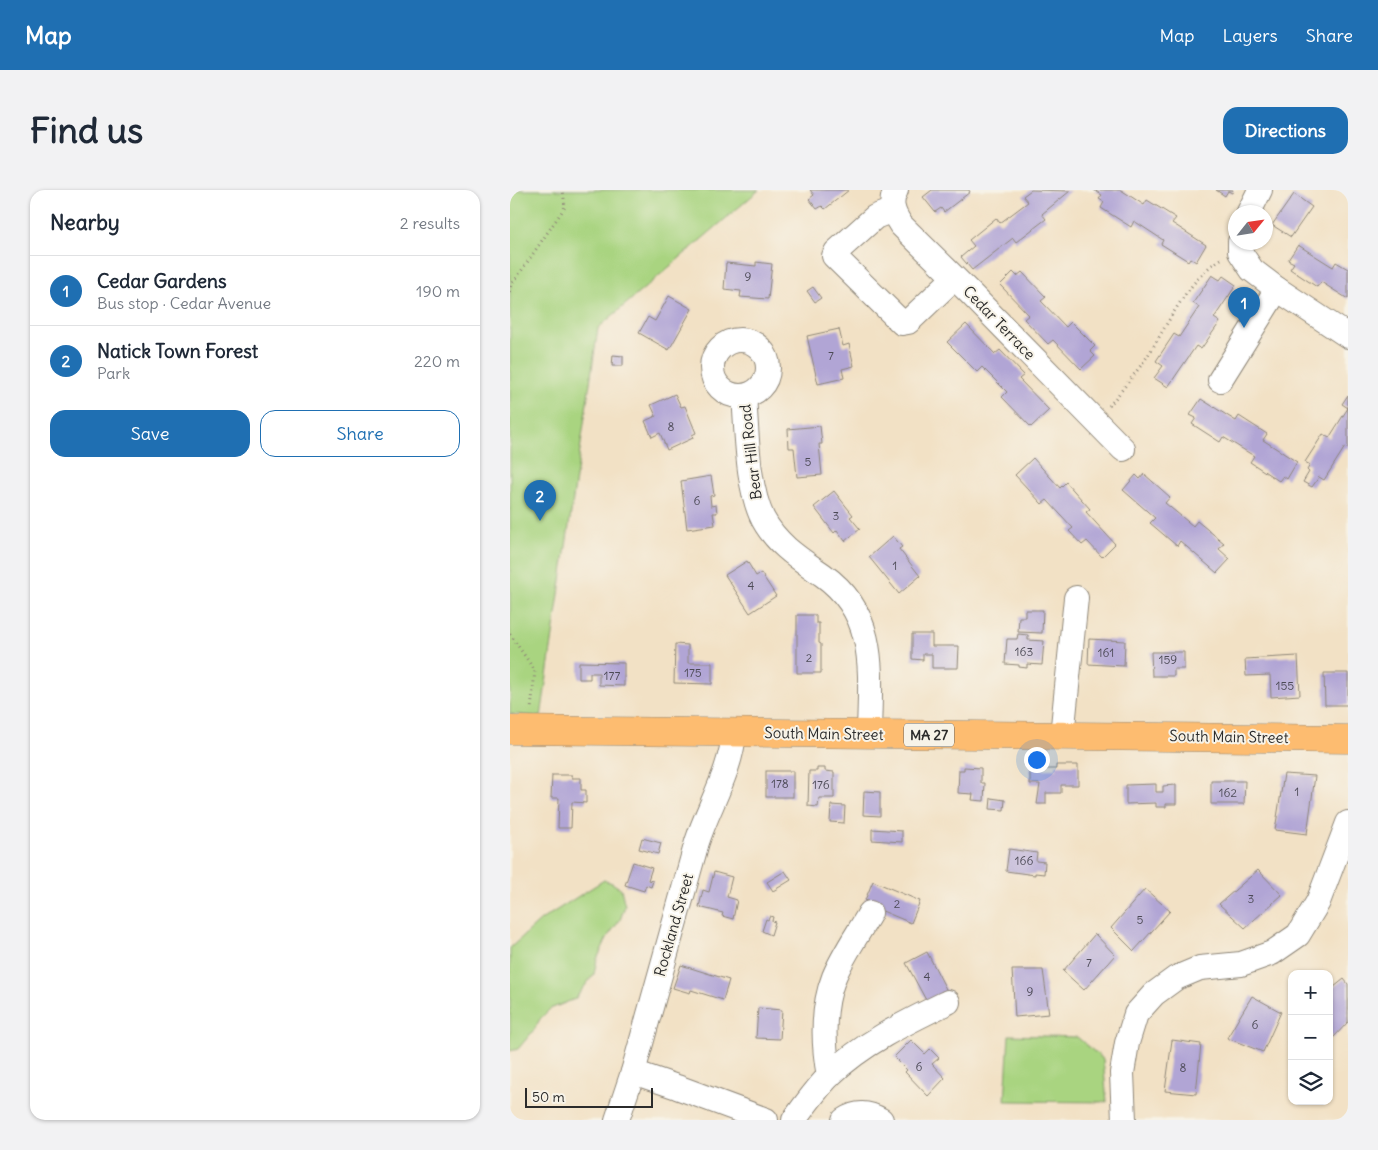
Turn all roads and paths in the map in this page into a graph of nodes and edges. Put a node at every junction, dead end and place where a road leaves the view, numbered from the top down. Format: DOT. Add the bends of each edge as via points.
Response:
graph roads {
  1 [pos="563,190"];
  2 [pos="1260,190"];
  3 [pos="894,200"];
  4 [pos="1252,205"];
  5 [pos="1235,250"];
  6 [pos="1242,250"];
  7 [pos="954,278"];
  8 [pos="1276,289"];
  9 [pos="510,292"];
  10 [pos="1348,336"];
  11 [pos="1220,380"];
  12 [pos="744,396"];
  13 [pos="1095,421"];
  14 [pos="1123,449"];
  15 [pos="1076,598"];
  16 [pos="510,634"];
  17 [pos="521,722"];
  18 [pos="734,733"];
  19 [pos="869,734"];
  20 [pos="1062,736"];
  21 [pos="1348,738"];
  22 [pos="1348,822"];
  23 [pos="870,913"];
  24 [pos="948,1002"];
  25 [pos="633,1072"];
  26 [pos="829,1076"];
  27 [pos="617,1120"];
  28 [pos="766,1120"];
  29 [pos="794,1120"];
  30 [pos="844,1120"];
  31 [pos="880,1120"];
  32 [pos="1124,1120"];
  1 -- 9 [label="path" via="565,207"];
  2 -- 4 [label="street"];
  3 -- 7 [label="street, Cedar Terrace" via="901,225"];
  3 -- 7 [label="street" via="834,256 902,323 908,322"];
  5 -- 13 [label="path" via="1203,271 1131,379"];
  6 -- 8 [label="street" via="1252,270"];
  7 -- 13 [label="street, Cedar Terrace"];
  8 -- 10 [label="street"];
  8 -- 11 [label="street"];
  12 -- 19 [label="street, Bear Hill Road" via="753,488 764,520 787,549 839,588 849,599 865,631 870,664"];
  13 -- 14 [label="street, Cedar Terrace"];
  15 -- 20 [label="street"];
  16 -- 17 [label="path" via="535,671"];
  17 -- 18 [label="main road, South Main Street / MA 27"];
  18 -- 19 [label="main road, South Main Street / MA 27"];
  18 -- 25 [label="street, Rockland Street" via="729,762 697,842"];
  19 -- 20 [label="main road, South Main Street / MA 27"];
  20 -- 21 [label="main road, South Main Street / MA 27"];
  22 -- 32 [label="street" via="1318,902 1298,935 1264,956 1241,964 1200,968 1176,978 1154,994 1136,1014 1122,1073"];
  23 -- 26 [label="street" via="834,978 824,1040"];
  24 -- 26 [label="street" via="891,1031"];
  25 -- 27 [label="street, Rockland Street"];
  25 -- 28 [label="street"];
  26 -- 29 [label="street"];
  30 -- 31 [label="street" via="863,1114"];
}
